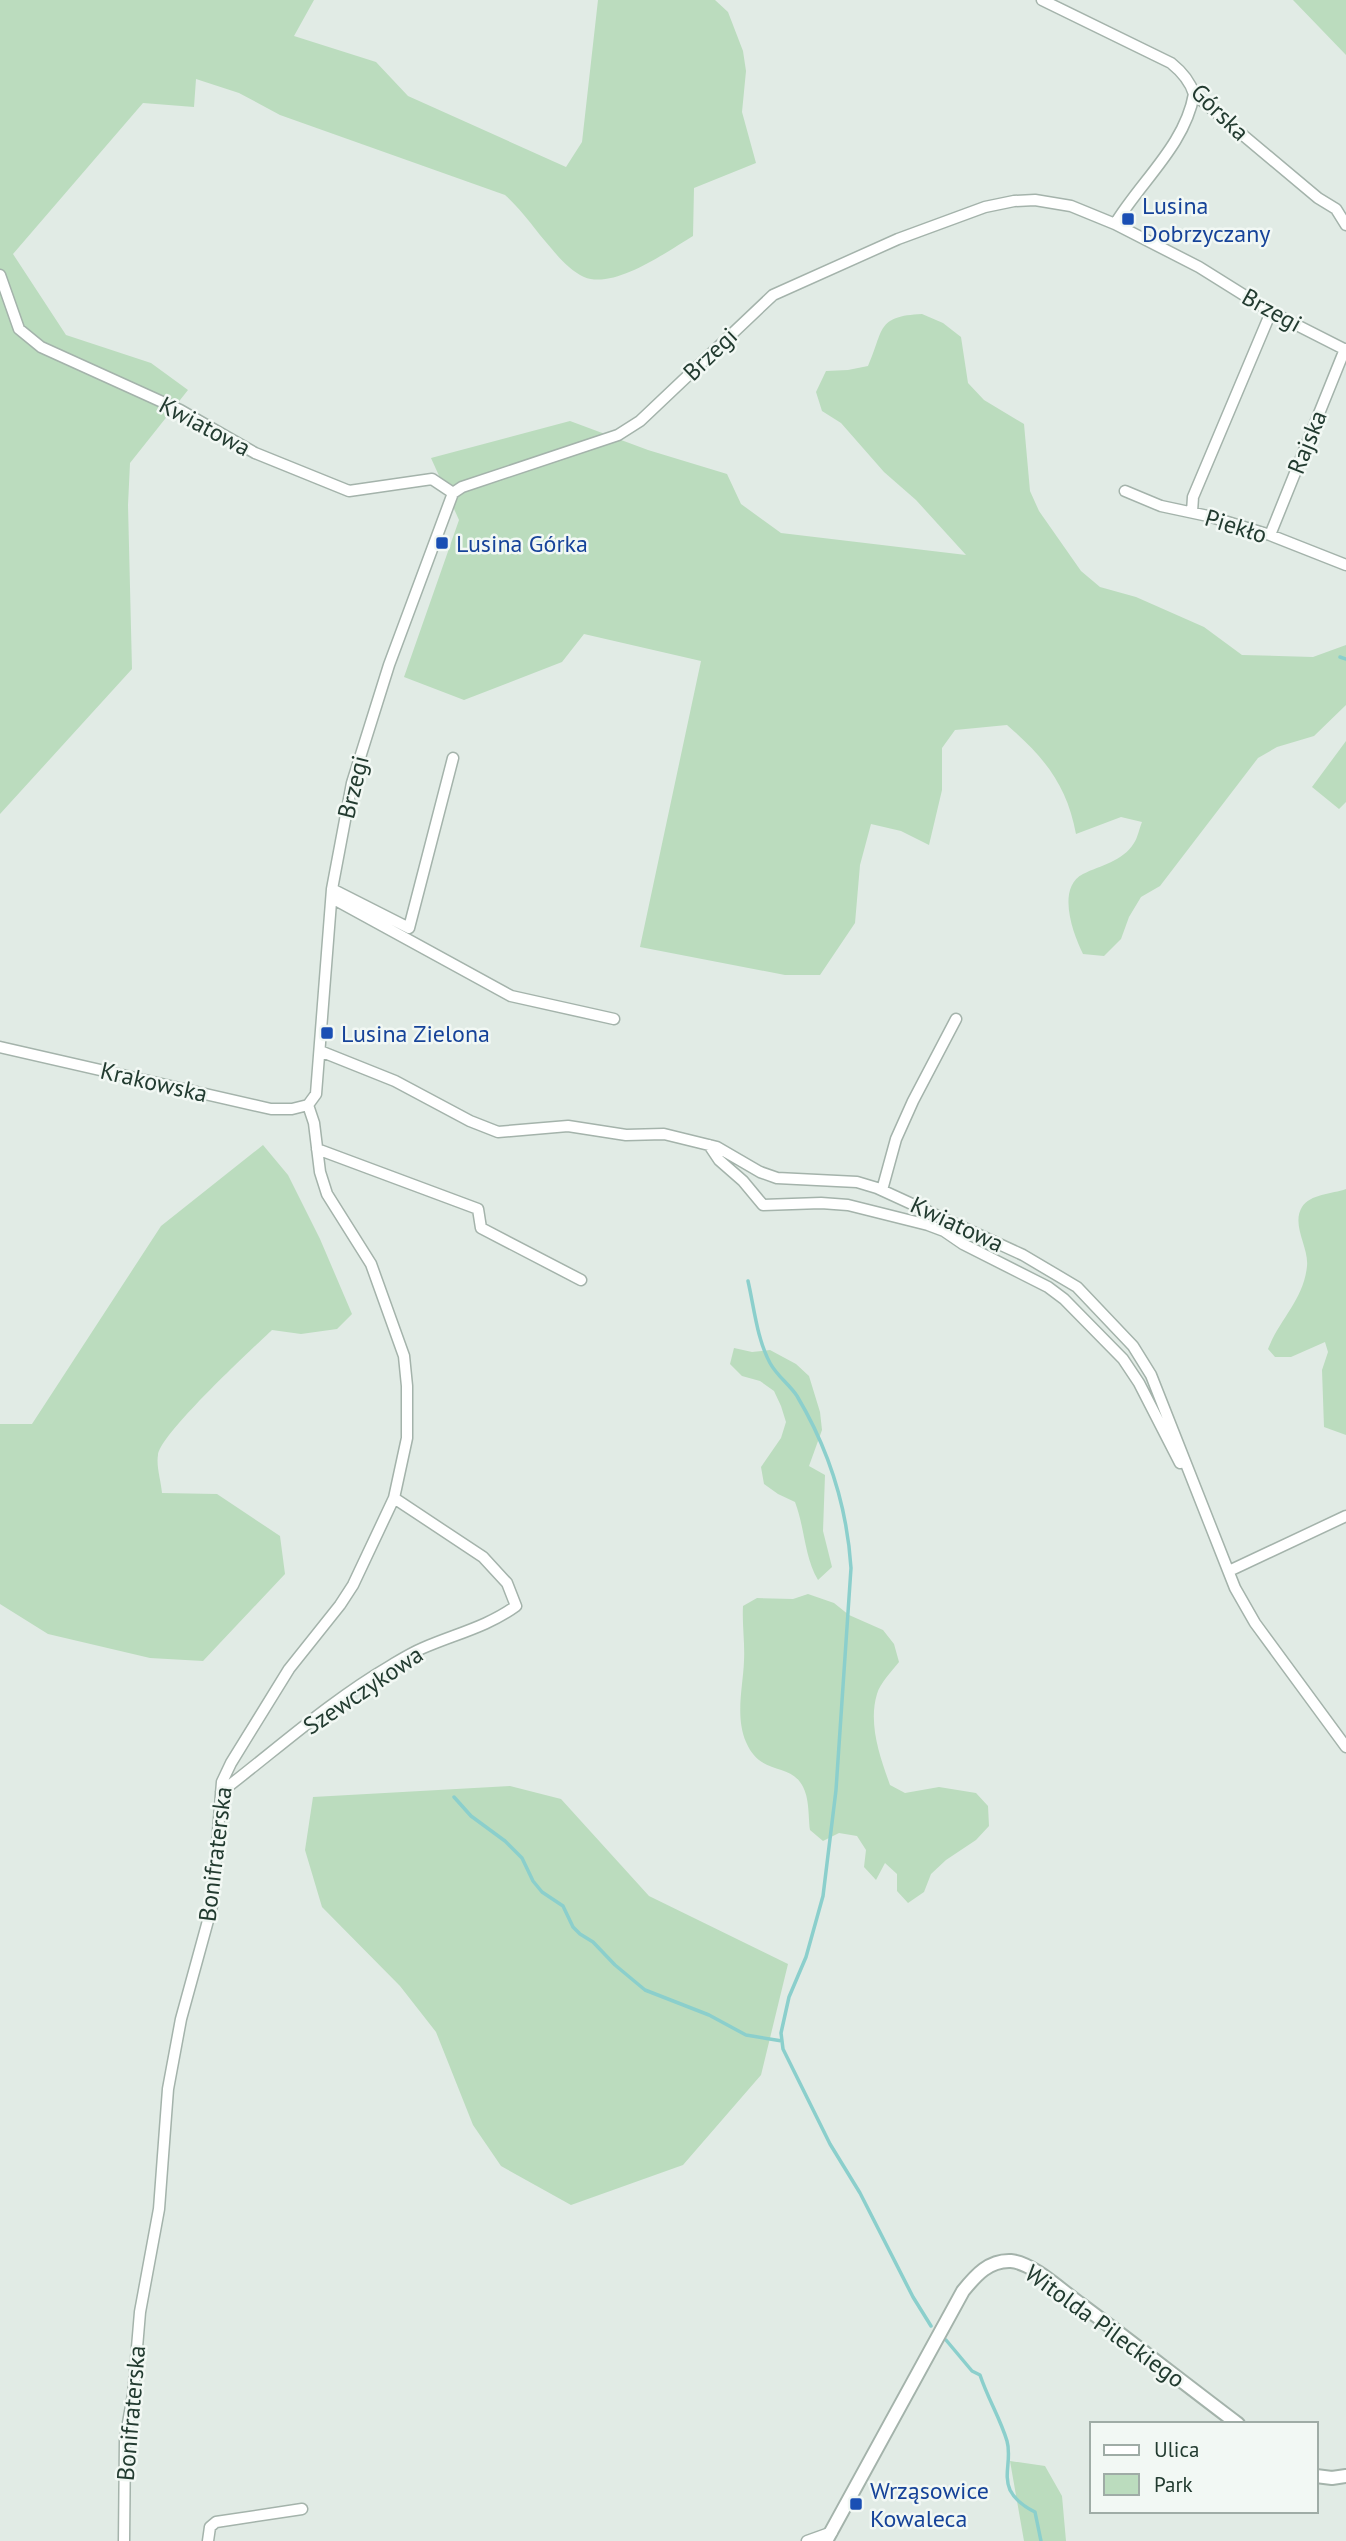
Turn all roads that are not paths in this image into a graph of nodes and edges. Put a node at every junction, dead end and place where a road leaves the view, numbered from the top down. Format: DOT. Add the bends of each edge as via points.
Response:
graph roads {
  1 [pos="1042,0"];
  2 [pos="1194,94"];
  3 [pos="1341,209"];
  4 [pos="1115,224"];
  5 [pos="1346,225"];
  6 [pos="0,275"];
  7 [pos="1271,312"];
  8 [pos="1345,349"];
  9 [pos="1125,491"];
  10 [pos="453,493"];
  11 [pos="1192,512"];
  12 [pos="1270,535"];
  13 [pos="1346,565"];
  14 [pos="453,758"];
  15 [pos="332,893"];
  16 [pos="614,1019"];
  17 [pos="956,1019"];
  18 [pos="0,1047"];
  19 [pos="320,1051"];
  20 [pos="308,1105"];
  21 [pos="709,1145"];
  22 [pos="317,1149"];
  23 [pos="882,1190"];
  24 [pos="581,1280"];
  25 [pos="1198,1493"];
  26 [pos="394,1497"];
  27 [pos="1346,1516"];
  28 [pos="1229,1571"];
  29 [pos="1346,1747"];
  30 [pos="221,1792"];
  31 [pos="1235,2422"];
  32 [pos="1318,2476"];
  33 [pos="1346,2476"];
  34 [pos="302,2509"];
  35 [pos="829,2536"];
  36 [pos="124,2541"];
  37 [pos="208,2541"];
  38 [pos="807,2541"];
  1 -- 2 [label="street, Górska" via="1171,64"];
  2 -- 3 [label="street, Górska" via="1318,198"];
  2 -- 4 [label="street" via="1192,107 1158,169"];
  3 -- 5 [label="street, Górska"];
  4 -- 7 [label="street, Brzegi" via="1199,267"];
  4 -- 10 [label="street, Brzegi" via="1071,206 1014,201 985,207 886,244 773,296 640,421 618,435"];
  6 -- 10 [label="street, Kwiatowa" via="19,329 41,347 180,410 255,453 349,491 432,479"];
  7 -- 8 [label="street, Brzegi"];
  7 -- 11 [label="street" via="1194,497"];
  8 -- 12 [label="street, Rajska"];
  9 -- 11 [label="street, Piekło" via="1161,506"];
  10 -- 15 [label="street, Brzegi" via="389,666 352,783"];
  11 -- 12 [label="street, Piekło"];
  12 -- 13 [label="street, Piekło"];
  14 -- 15 [label="street" via="409,928"];
  15 -- 16 [label="street" via="511,996"];
  15 -- 19 [label="street, Brzegi"];
  17 -- 23 [label="street" via="896,1139"];
  18 -- 20 [label="street, Krakowska" via="271,1109"];
  19 -- 20 [label="street, Brzegi" via="316,1094"];
  19 -- 21 [label="street, Kwiatowa" via="395,1081 498,1132 568,1126 626,1135 664,1134"];
  20 -- 22 [label="street, Bonifraterska"];
  21 -- 23 [label="street, Kwiatowa" via="777,1178 857,1182"];
  21 -- 25 [label="street" via="763,1205 848,1205 928,1225 1048,1287 1123,1359"];
  22 -- 24 [label="street" via="478,1209 481,1228"];
  22 -- 26 [label="street, Bonifraterska" via="327,1194 371,1264 404,1356 407,1438"];
  23 -- 25 [label="street, Kwiatowa" via="1023,1255 1077,1287 1133,1346 1151,1375"];
  25 -- 28 [label="street, Kwiatowa"];
  26 -- 30 [label="street, Bonifraterska" via="353,1585 265,1704 231,1763"];
  26 -- 30 [label="street, Szewczykowa" via="483,1557 507,1583 516,1606 387,1667"];
  27 -- 28 [label="street"];
  28 -- 29 [label="street, Kwiatowa" via="1255,1622"];
  30 -- 36 [label="street, Bonifraterska" via="212,1906 181,2019 168,2089 159,2209 140,2312 125,2440"];
  31 -- 35 [label="street, Witolda Pileckiego" via="1028,2267 1010,2261 995,2263 963,2291"];
  32 -- 33 [label="street"];
  34 -- 37 [label="street" via="216,2522 210,2527"];
  35 -- 38 [label="street"];
}
